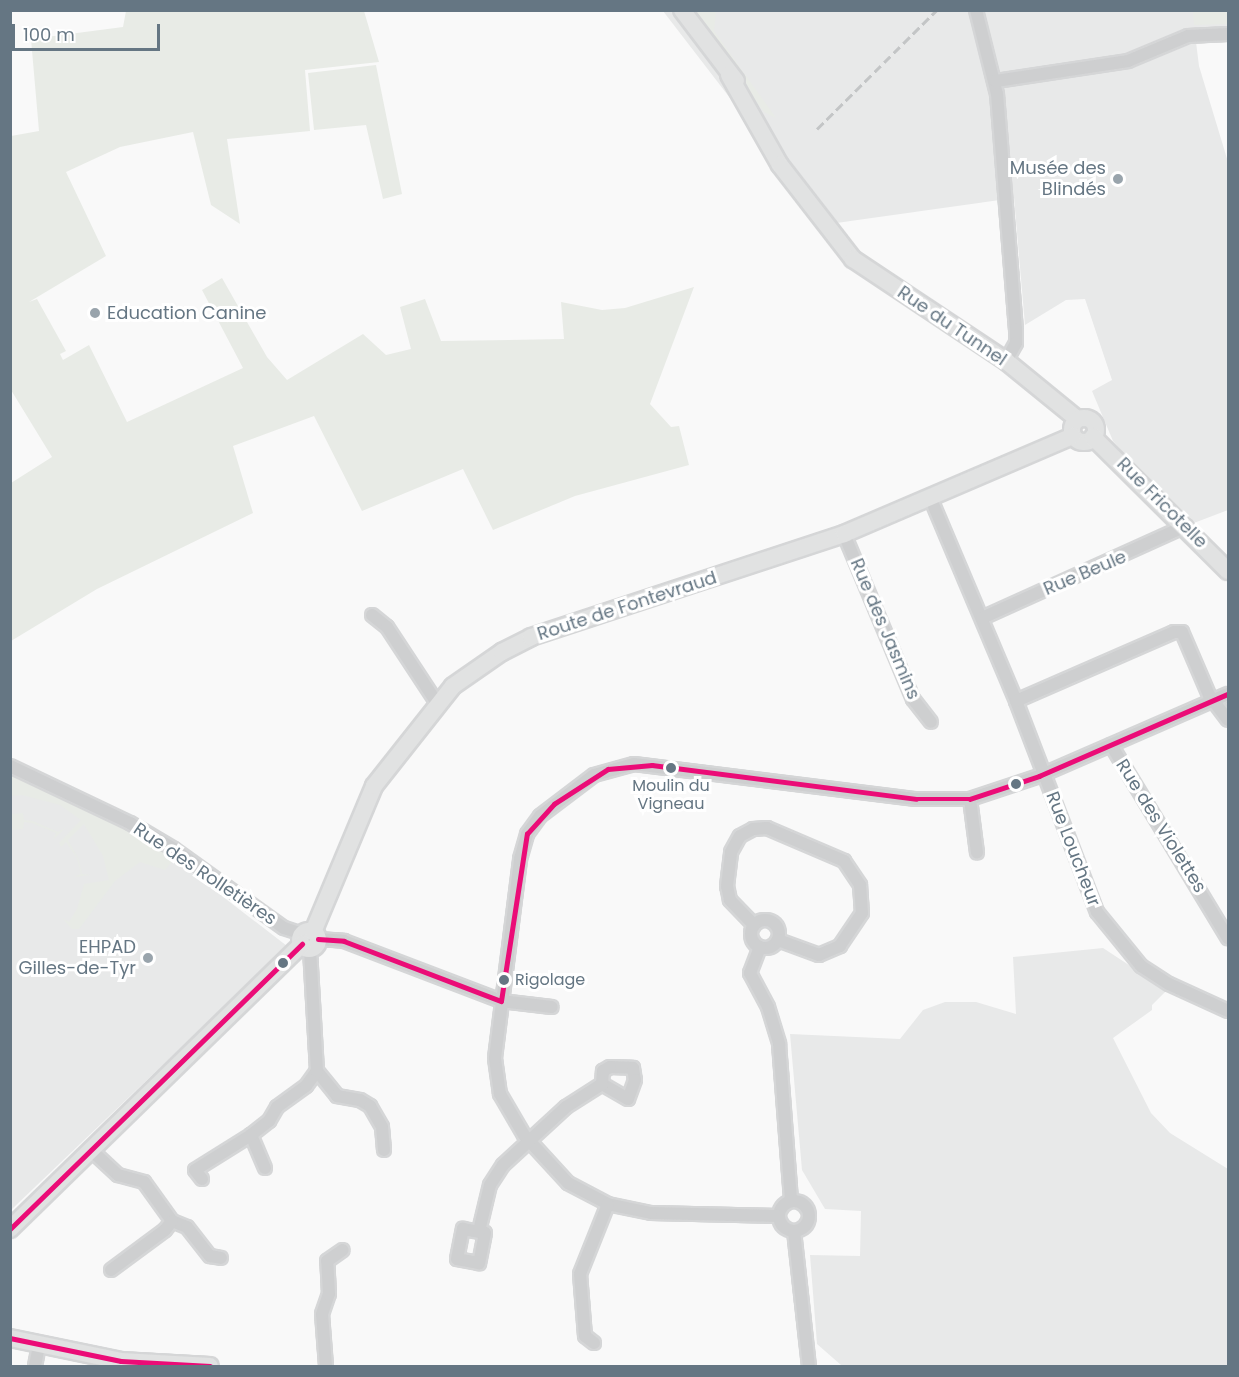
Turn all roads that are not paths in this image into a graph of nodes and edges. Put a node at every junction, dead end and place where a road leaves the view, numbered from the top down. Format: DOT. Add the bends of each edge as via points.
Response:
graph roads {
  1 [pos="682,10"];
  2 [pos="976,10"];
  3 [pos="1228,34"];
  4 [pos="996,81"];
  5 [pos="1006,361"];
  6 [pos="1077,419"];
  7 [pos="1074,436"];
  8 [pos="1093,437"];
  9 [pos="930,497"];
  10 [pos="1186,526"];
  11 [pos="844,534"];
  12 [pos="1228,571"];
  13 [pos="372,615"];
  14 [pos="982,618"];
  15 [pos="1228,693"];
  16 [pos="1213,700"];
  17 [pos="1016,701"];
  18 [pos="437,704"];
  19 [pos="1228,720"];
  20 [pos="931,722"];
  21 [pos="1111,745"];
  22 [pos="10,766"];
  23 [pos="1045,773"];
  24 [pos="970,799"];
  25 [pos="976,853"];
  26 [pos="754,925"];
  27 [pos="1228,938"];
  28 [pos="309,939"];
  29 [pos="778,940"];
  30 [pos="760,947"];
  31 [pos="501,1001"];
  32 [pos="552,1007"];
  33 [pos="1228,1011"];
  34 [pos="319,1078"];
  35 [pos="602,1084"];
  36 [pos="251,1135"];
  37 [pos="530,1143"];
  38 [pos="90,1150"];
  39 [pos="384,1150"];
  40 [pos="265,1168"];
  41 [pos="202,1179"];
  42 [pos="791,1201"];
  43 [pos="608,1204"];
  44 [pos="779,1216"];
  45 [pos="172,1221"];
  46 [pos="10,1229"];
  47 [pos="479,1231"];
  48 [pos="794,1231"];
  49 [pos="343,1250"];
  50 [pos="221,1258"];
  51 [pos="111,1270"];
  52 [pos="10,1338"];
  53 [pos="594,1343"];
  54 [pos="39,1345"];
  55 [pos="35,1366"];
  56 [pos="210,1366"];
  57 [pos="326,1366"];
  58 [pos="809,1366"];
  1 -- 5 [label="street, Rue du Tunnel" via="729,75 780,165 865,270"];
  2 -- 4 [label="street"];
  3 -- 4 [label="street" via="1188,36 1128,61 1080,71"];
  4 -- 5 [label="street" via="1016,329 1016,343"];
  5 -- 6 [label="street, Rue du Tunnel"];
  6 -- 7 [label="street" via="1072,426"];
  6 -- 8 [label="street" via="1092,422"];
  7 -- 8 [label="street" via="1083,442"];
  7 -- 9 [label="street, Route de Fontevraud"];
  8 -- 10 [label="street, Rue Fricotelle"];
  9 -- 11 [label="street, Route de Fontevraud"];
  9 -- 14 [label="street, Rue Loucheur"];
  10 -- 12 [label="street, Rue Fricotelle"];
  10 -- 14 [label="street, Rue Beule"];
  11 -- 18 [label="street, Route de Fontevraud" via="531,637 462,678"];
  11 -- 20 [label="street, Rue des Jasmins" via="913,699"];
  13 -- 18 [label="street" via="387,627"];
  14 -- 17 [label="street, Rue Loucheur"];
  15 -- 16 [label="street"];
  16 -- 17 [label="street" via="1188,641 1182,632 1174,632"];
  16 -- 19 [label="street"];
  16 -- 21 [label="street"];
  17 -- 23 [label="street, Rue Loucheur"];
  18 -- 28 [label="street, Route de Fontevraud" via="374,786"];
  21 -- 23 [label="street"];
  21 -- 27 [label="street, Rue des Violettes"];
  22 -- 28 [label="street, Rue des Rolletières" via="174,849 284,928"];
  23 -- 24 [label="street" via="995,794"];
  23 -- 33 [label="street, Rue Loucheur" via="1084,887 1113,935 1141,966 1169,984"];
  24 -- 25 [label="street"];
  24 -- 31 [label="street" via="916,799 652,765 608,769 554,804 527,834"];
  26 -- 29 [label="street" via="771,921 779,931"];
  26 -- 29 [label="street" via="730,900 727,886 730,852 740,836 766,828 844,861 860,885 862,913 840,946 819,955"];
  26 -- 30 [label="street" via="752,938"];
  28 -- 31 [label="street, Rue des Rolletières" via="344,941"];
  28 -- 34 [label="street"];
  28 -- 38 [label="street, Route de Fontevraud"];
  29 -- 30 [label="street" via="773,946"];
  30 -- 42 [label="street" via="750,973 768,1007 779,1044"];
  31 -- 32 [label="street, Rue des Rolletières"];
  31 -- 37 [label="street" via="495,1058 497,1080 507,1107"];
  34 -- 36 [label="street" via="277,1107 269,1121"];
  34 -- 39 [label="street" via="337,1096 370,1106 382,1127"];
  35 -- 37 [label="street" via="566,1107"];
  36 -- 40 [label="street"];
  36 -- 41 [label="street" via="195,1170"];
  37 -- 43 [label="street" via="568,1182"];
  37 -- 47 [label="street" via="503,1165 490,1185"];
  38 -- 45 [label="street" via="118,1175 144,1182"];
  38 -- 46 [label="street, Route de Fontevraud"];
  42 -- 44 [label="street" via="782,1207"];
  42 -- 48 [label="street" via="803,1204 809,1214 805,1226"];
  43 -- 44 [label="street" via="651,1213"];
  43 -- 53 [label="street" via="580,1274 585,1336"];
  44 -- 48 [label="street" via="784,1226"];
  45 -- 50 [label="street" via="187,1227 210,1256"];
  45 -- 51 [label="street"];
  48 -- 58 [label="street"];
  49 -- 57 [label="street" via="327,1261 329,1294 322,1314"];
  52 -- 54 [label="street"];
  54 -- 55 [label="street"];
  54 -- 56 [label="street" via="121,1361"];
}
